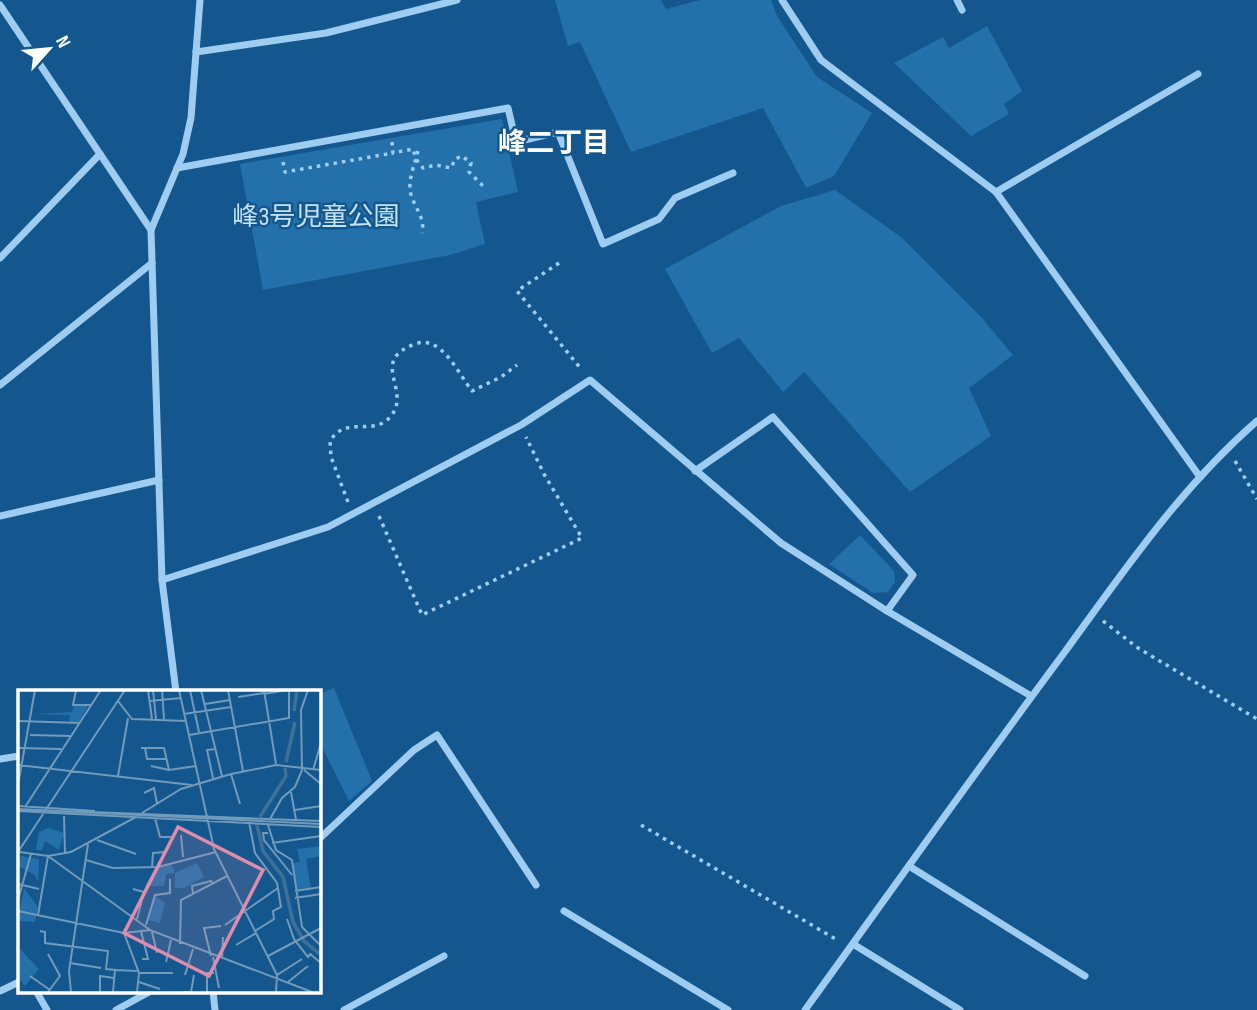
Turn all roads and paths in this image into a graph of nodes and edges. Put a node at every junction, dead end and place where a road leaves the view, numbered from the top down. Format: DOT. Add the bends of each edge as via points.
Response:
graph roads {
  1 [pos="200,0"];
  2 [pos="457,0"];
  3 [pos="782,0"];
  4 [pos="957,0"];
  5 [pos="0,5"];
  6 [pos="962,10"];
  7 [pos="196,52"];
  8 [pos="1198,74"];
  9 [pos="391,129"];
  10 [pos="280,149"];
  11 [pos="418,151"];
  12 [pos="393,153"];
  13 [pos="100,154"];
  14 [pos="416,159"];
  15 [pos="177,168"];
  16 [pos="733,173"];
  17 [pos="484,187"];
  18 [pos="996,192"];
  19 [pos="151,230"];
  20 [pos="422,233"];
  21 [pos="0,258"];
  22 [pos="152,263"];
  23 [pos="559,263"];
  24 [pos="517,365"];
  25 [pos="590,380"];
  26 [pos="0,385"];
  27 [pos="1257,421"];
  28 [pos="521,425"];
  29 [pos="1227,447"];
  30 [pos="695,471"];
  31 [pos="1200,477"];
  32 [pos="159,480"];
  33 [pos="1257,499"];
  34 [pos="373,503"];
  35 [pos="352,514"];
  36 [pos="0,516"];
  37 [pos="162,580"];
  38 [pos="887,611"];
  39 [pos="1093,613"];
  40 [pos="176,690"];
  41 [pos="1031,696"];
  42 [pos="1257,719"];
  43 [pos="18,756"];
  44 [pos="0,759"];
  45 [pos="641,825"];
  46 [pos="320,838"];
  47 [pos="909,866"];
  48 [pos="536,885"];
  49 [pos="564,911"];
  50 [pos="851,945"];
  51 [pos="444,956"];
  52 [pos="1085,976"];
  53 [pos="18,982"];
  54 [pos="0,991"];
  55 [pos="37,992"];
  56 [pos="150,992"];
  57 [pos="213,992"];
  58 [pos="47,1010"];
  59 [pos="116,1010"];
  60 [pos="215,1010"];
  61 [pos="344,1010"];
  62 [pos="728,1010"];
  63 [pos="804,1010"];
  64 [pos="960,1010"];
  1 -- 7 [label="street"];
  2 -- 7 [label="street" via="326,33"];
  3 -- 18 [label="street" via="821,60"];
  4 -- 6 [label="street"];
  5 -- 13 [label="street"];
  7 -- 15 [label="street" via="191,118"];
  8 -- 18 [label="street"];
  9 -- 10 [label="street"];
  9 -- 12 [label="path"];
  9 -- 16 [label="street" via="508,108 516,142 558,132 603,244 659,219 675,198"];
  10 -- 12 [label="path" via="285,172"];
  10 -- 15 [label="street"];
  11 -- 14 [label="path"];
  12 -- 14 [label="path" via="412,149"];
  13 -- 19 [label="street"];
  13 -- 21 [label="street"];
  14 -- 17 [label="path" via="423,168 451,168 462,156"];
  14 -- 20 [label="path" via="410,193 422,220"];
  15 -- 19 [label="street"];
  18 -- 31 [label="street"];
  19 -- 22 [label="street"];
  22 -- 26 [label="street"];
  22 -- 32 [label="street"];
  23 -- 25 [label="path" via="517,291"];
  24 -- 35 [label="path" via="472,391 432,342 411,345 396,354 391,365 398,403 392,415 375,427 340,429 330,441 331,457"];
  25 -- 28 [label="street"];
  25 -- 30 [label="street"];
  27 -- 29 [label="street"];
  28 -- 34 [label="street"];
  28 -- 34 [label="path" via="582,538 422,615"];
  29 -- 31 [label="street"];
  29 -- 33 [label="path"];
  30 -- 38 [label="street" via="781,543"];
  30 -- 38 [label="street" via="773,417 913,575"];
  31 -- 39 [label="street"];
  32 -- 36 [label="street"];
  32 -- 37 [label="street"];
  34 -- 35 [label="street"];
  35 -- 37 [label="street" via="328,527"];
  37 -- 40 [label="street"];
  38 -- 41 [label="street"];
  39 -- 41 [label="street"];
  39 -- 42 [label="path" via="1138,648"];
  41 -- 47 [label="street"];
  43 -- 44 [label="street"];
  45 -- 50 [label="path"];
  46 -- 48 [label="street" via="437,735"];
  47 -- 50 [label="street"];
  47 -- 52 [label="street"];
  49 -- 62 [label="street"];
  50 -- 63 [label="street"];
  50 -- 64 [label="street"];
  51 -- 61 [label="street"];
  53 -- 54 [label="street"];
  55 -- 58 [label="street"];
  56 -- 59 [label="street"];
  57 -- 60 [label="street"];
}
